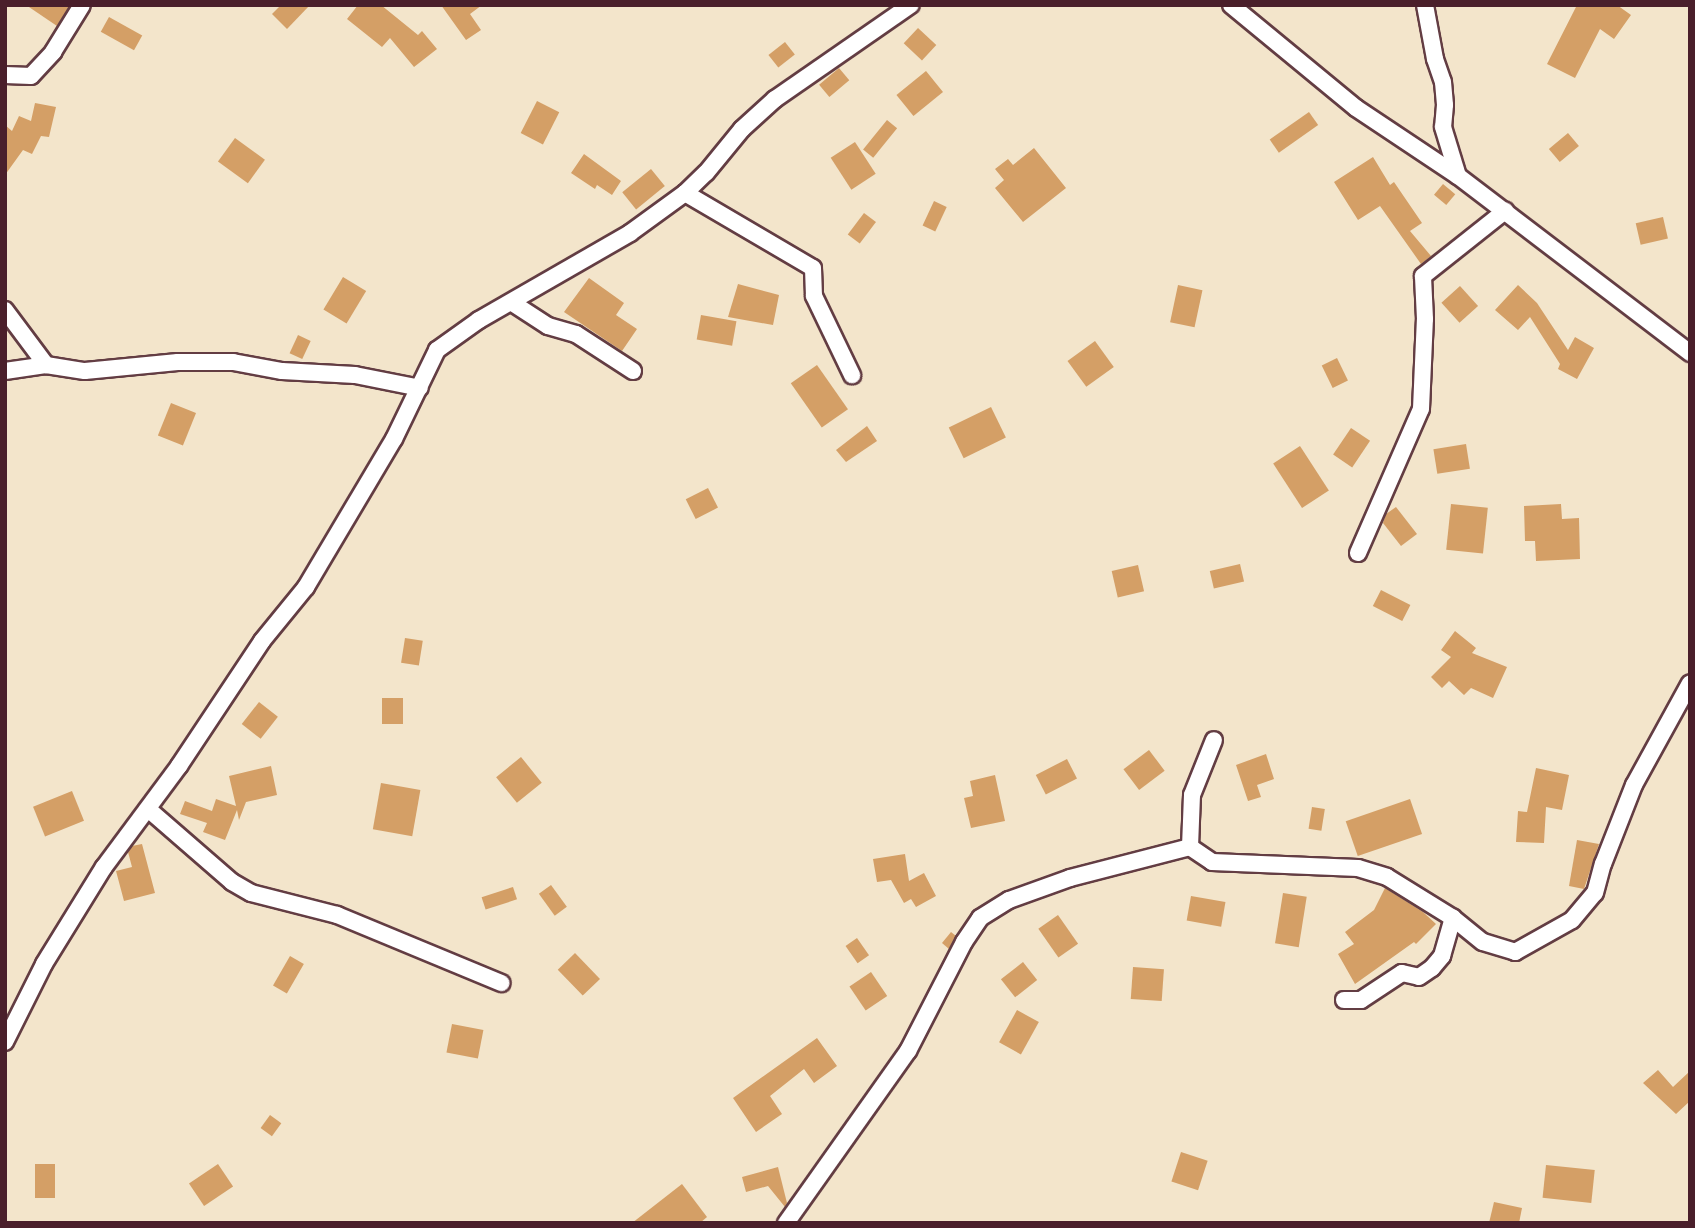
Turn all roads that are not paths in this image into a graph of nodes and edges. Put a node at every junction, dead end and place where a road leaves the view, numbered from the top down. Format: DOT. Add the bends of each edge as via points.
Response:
graph roads {
  1 [pos="82,5"];
  2 [pos="911,5"];
  3 [pos="1231,5"];
  4 [pos="1425,5"];
  5 [pos="5,75"];
  6 [pos="1458,176"];
  7 [pos="685,193"];
  8 [pos="1505,211"];
  9 [pos="512,302"];
  10 [pos="5,310"];
  11 [pos="1690,353"];
  12 [pos="46,365"];
  13 [pos="5,371"];
  14 [pos="633,371"];
  15 [pos="852,374"];
  16 [pos="420,388"];
  17 [pos="1358,553"];
  18 [pos="1690,683"];
  19 [pos="1214,740"];
  20 [pos="148,809"];
  21 [pos="1191,847"];
  22 [pos="1453,918"];
  23 [pos="501,983"];
  24 [pos="1344,1000"];
  25 [pos="5,1042"];
  26 [pos="786,1223"];
  1 -- 5 [label="street" via="31,76"];
  2 -- 7 [label="street" via="775,99"];
  3 -- 6 [label="street" via="1356,108"];
  4 -- 6 [label="street" via="1443,82 1443,127"];
  6 -- 8 [label="street"];
  7 -- 9 [label="street" via="630,233"];
  7 -- 15 [label="street" via="813,268 814,296"];
  8 -- 11 [label="street"];
  8 -- 17 [label="street" via="1423,276 1421,409"];
  9 -- 14 [label="street" via="548,326 576,334"];
  9 -- 16 [label="street" via="437,350"];
  10 -- 12 [label="street"];
  12 -- 13 [label="street"];
  12 -- 16 [label="street" via="85,371 233,362 282,371 355,375"];
  16 -- 20 [label="street" via="306,587 262,641"];
  18 -- 22 [label="street" via="1634,785 1595,892 1572,920 1514,952 1483,942"];
  19 -- 21 [label="street" via="1192,795"];
  20 -- 23 [label="street" via="251,893 337,915"];
  20 -- 25 [label="street" via="104,867 44,964"];
  21 -- 22 [label="street" via="1212,862 1358,868 1387,877"];
  21 -- 26 [label="street" via="1070,878 1009,900 980,918 908,1051"];
  22 -- 24 [label="street" via="1442,956 1432,968 1419,977 1402,973 1361,1000"];
}
